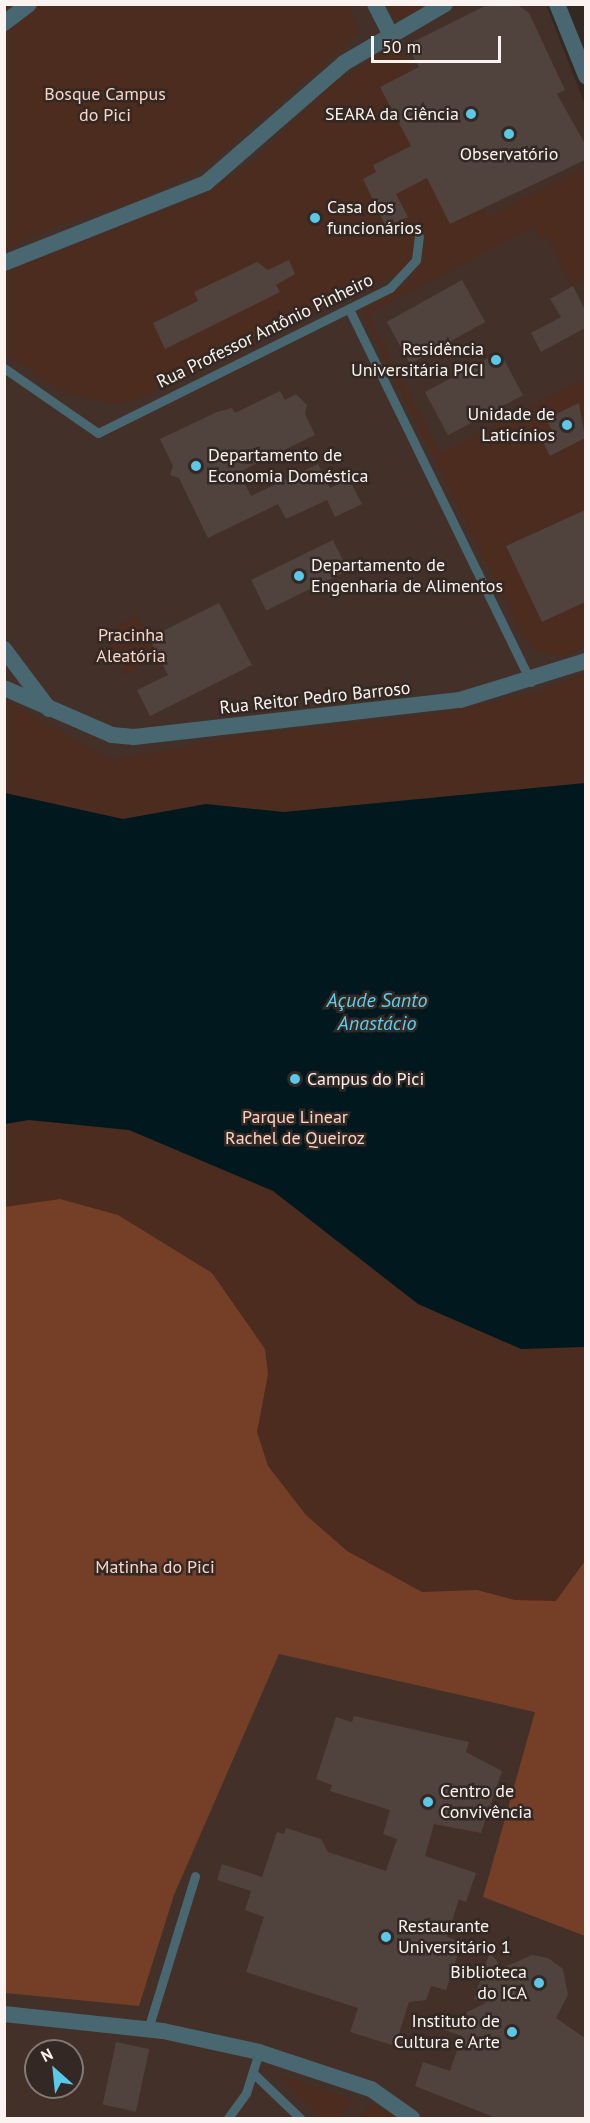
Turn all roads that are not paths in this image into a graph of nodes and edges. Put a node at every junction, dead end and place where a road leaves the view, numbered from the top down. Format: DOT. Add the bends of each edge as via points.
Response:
graph roads {
  1 [pos="29,4"];
  2 [pos="375,4"];
  3 [pos="445,4"];
  4 [pos="557,4"];
  5 [pos="4,23"];
  6 [pos="391,35"];
  7 [pos="585,76"];
  8 [pos="419,236"];
  9 [pos="4,263"];
  10 [pos="349,309"];
  11 [pos="4,368"];
  12 [pos="4,649"];
  13 [pos="585,661"];
  14 [pos="531,682"];
  15 [pos="4,688"];
  16 [pos="49,709"];
  17 [pos="195,1876"];
  18 [pos="4,2014"];
  19 [pos="147,2029"];
  20 [pos="259,2052"];
  21 [pos="254,2074"];
  22 [pos="228,2118"];
  23 [pos="300,2118"];
  24 [pos="412,2118"];
  1 -- 5 [label="street"];
  2 -- 6 [label="street"];
  3 -- 6 [label="street"];
  4 -- 7 [label="street"];
  6 -- 9 [label="street" via="307,93 234,165 206,183"];
  8 -- 10 [label="lane, Rua Professor Antônio Pinheiro" via="416,260 400,279"];
  10 -- 11 [label="lane, Rua Professor Antônio Pinheiro" via="98,433"];
  10 -- 14 [label="lane"];
  12 -- 16 [label="street"];
  13 -- 14 [label="street, Rua Reitor Pedro Barroso"];
  14 -- 16 [label="street, Rua Reitor Pedro Barroso" via="460,700 134,737 112,735"];
  15 -- 16 [label="street, Rua Reitor Pedro Barroso"];
  17 -- 19 [label="lane"];
  18 -- 19 [label="street"];
  19 -- 20 [label="street"];
  20 -- 21 [label="lane"];
  20 -- 24 [label="street" via="371,2090"];
  21 -- 22 [label="lane"];
  21 -- 23 [label="lane"];
}
